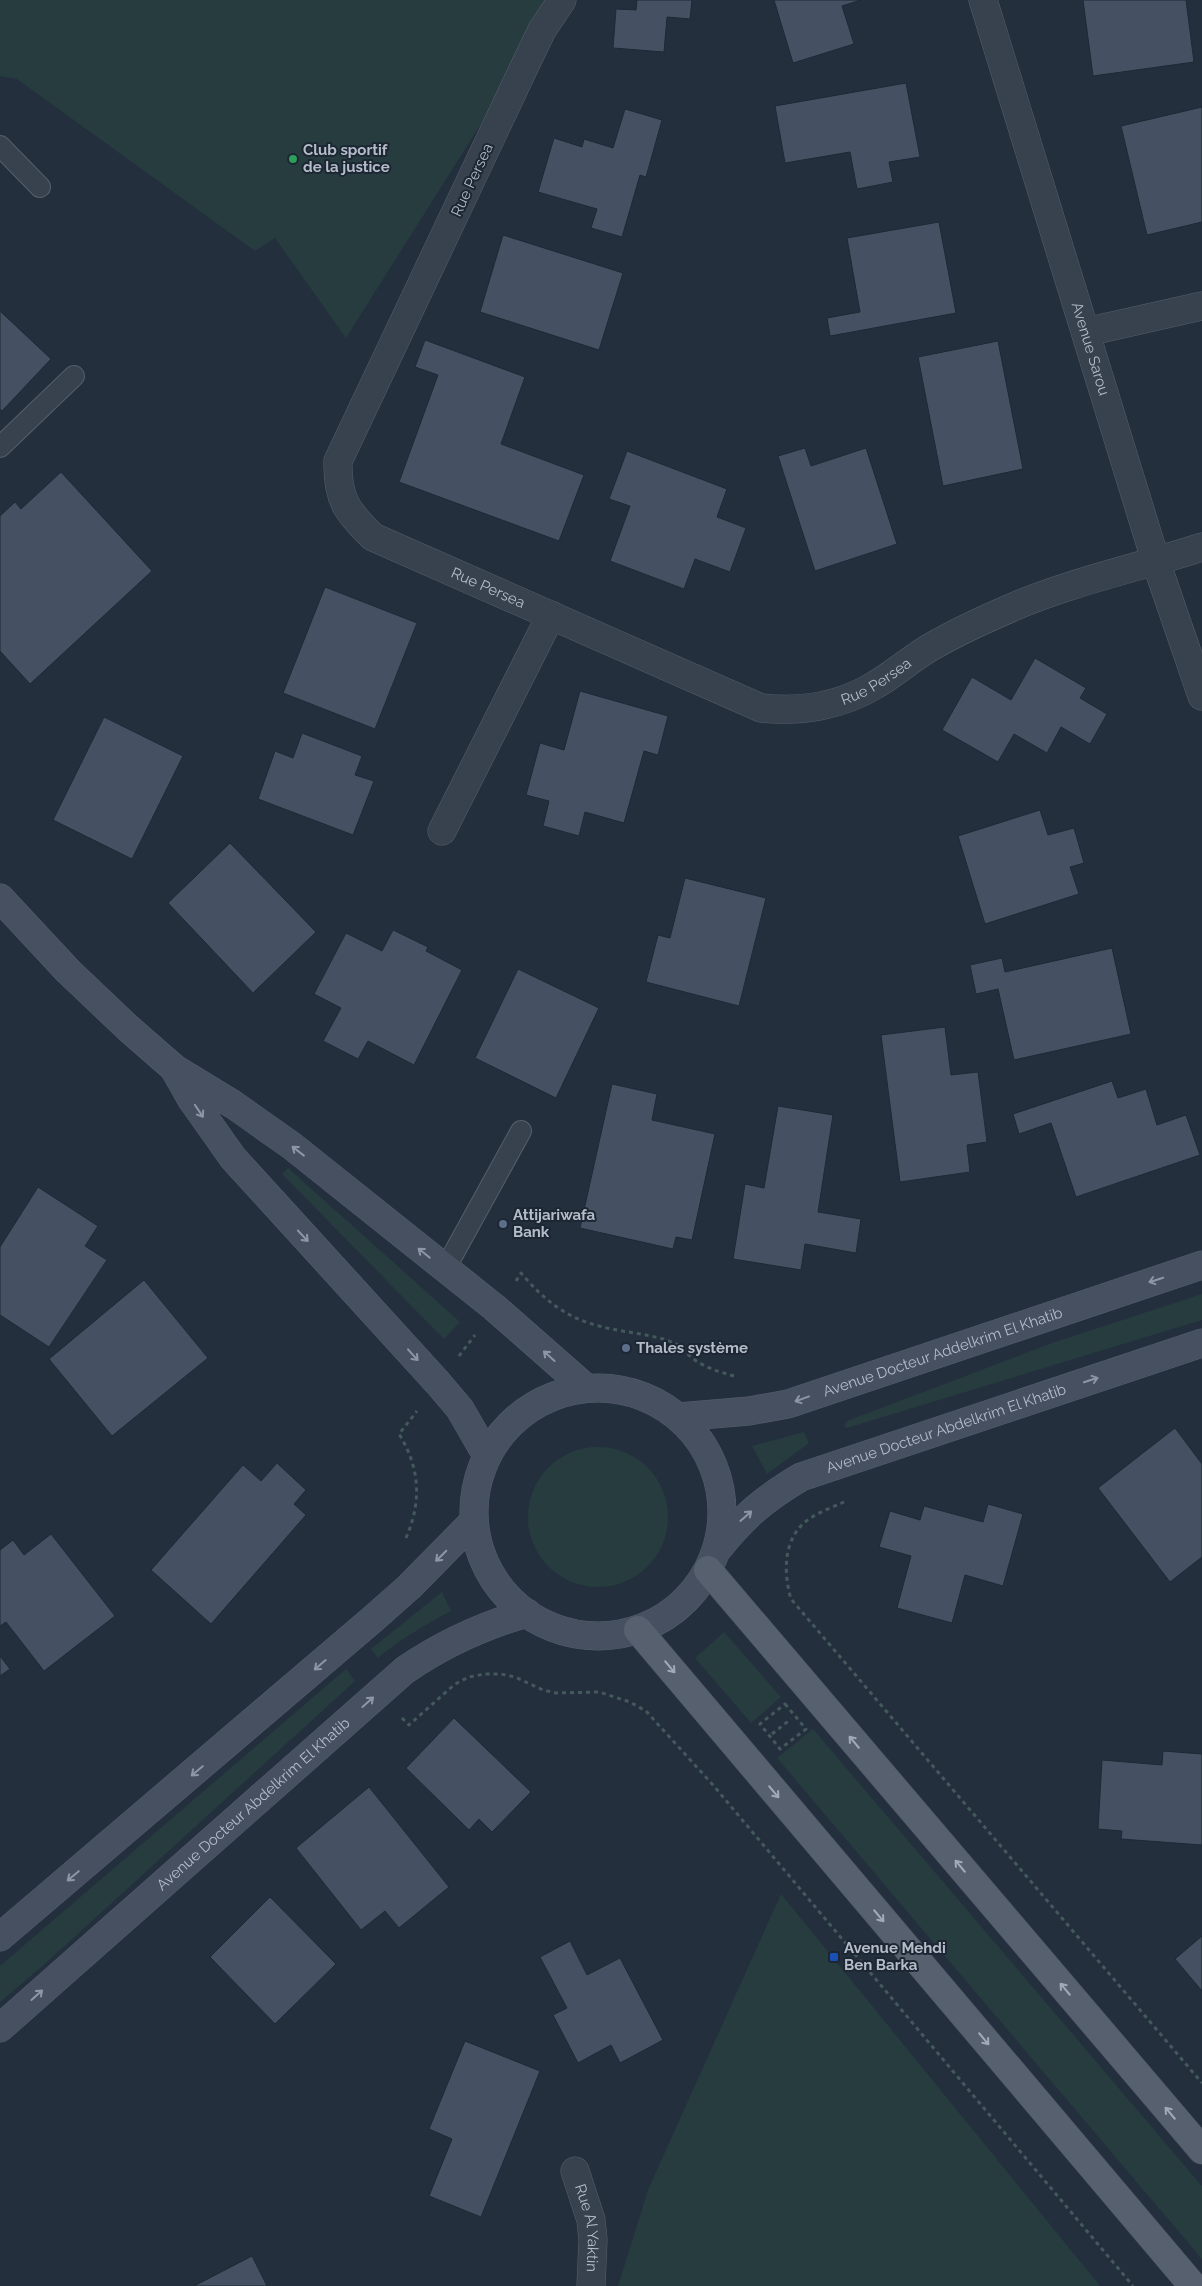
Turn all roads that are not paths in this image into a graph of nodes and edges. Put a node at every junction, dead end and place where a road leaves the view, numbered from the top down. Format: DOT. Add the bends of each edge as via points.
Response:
graph roads {
  1 [pos="562,0"];
  2 [pos="983,0"];
  3 [pos="0,146"];
  4 [pos="40,186"];
  5 [pos="1202,306"];
  6 [pos="1086,332"];
  7 [pos="74,376"];
  8 [pos="0,447"];
  9 [pos="1202,547"];
  10 [pos="1156,562"];
  11 [pos="550,615"];
  12 [pos="1202,696"];
  13 [pos="442,831"];
  14 [pos="0,898"];
  15 [pos="175,1069"];
  16 [pos="521,1131"];
  17 [pos="1202,1266"];
  18 [pos="445,1269"];
  19 [pos="1202,1343"];
  20 [pos="586,1388"];
  21 [pos="678,1417"];
  22 [pos="486,1456"];
  23 [pos="474,1521"];
  24 [pos="711,1561"];
  25 [pos="527,1613"];
  26 [pos="638,1630"];
  27 [pos="0,1937"];
  28 [pos="0,2028"];
  29 [pos="1202,2150"];
  30 [pos="575,2171"];
  31 [pos="591,2286"];
  32 [pos="1193,2286"];
  1 -- 11 [label="street, Rue Persea" via="542,30 338,461 337,481 353,517 373,537"];
  2 -- 6 [label="street, Avenue Sarou"];
  3 -- 4 [label="lane"];
  5 -- 6 [label="street"];
  6 -- 10 [label="street, Avenue Sarou"];
  7 -- 8 [label="lane"];
  9 -- 10 [label="street, Rue Persea"];
  10 -- 11 [label="street, Rue Persea" via="1016,606 938,643 854,696 800,709 761,708"];
  10 -- 12 [label="street, Avenue Sarou"];
  11 -- 13 [label="street"];
  14 -- 15 [label="main road" via="68,971"];
  18 -- 15 [label="main road, one-way" via="264,1125"];
  15 -- 22 [label="main road, one-way" via="232,1158 438,1383 460,1409"];
  16 -- 18 [label="lane"];
  17 -- 21 [label="main road, Avenue Docteur Addelkrim El Khatib, one-way" via="788,1404"];
  20 -- 18 [label="main road, one-way" via="496,1308"];
  24 -- 19 [label="main road, Avenue Docteur Abdelkrim El Khatib, one-way" via="739,1522 768,1497 801,1477"];
  20 -- 21 [label="main road, Avenue Docteur Abdelkrim El Khatib" via="619,1389 650,1399"];
  20 -- 22 [label="main road, Avenue Docteur Abdelkrim El Khatib" via="555,1394 527,1409 504,1430"];
  21 -- 24 [label="main road, Avenue Docteur Abdelkrim El Khatib" via="696,1434 718,1479 721,1529"];
  22 -- 23 [label="main road, Avenue Docteur Abdelkrim El Khatib" via="476,1488"];
  23 -- 25 [label="main road, Avenue Docteur Abdelkrim El Khatib" via="482,1556 500,1588"];
  23 -- 27 [label="main road, one-way" via="374,1618"];
  24 -- 26 [label="main road, Avenue Docteur Abdelkrim El Khatib" via="679,1606"];
  29 -- 24 [label="main road, one-way"];
  25 -- 26 [label="main road, Avenue Docteur Abdelkrim El Khatib" via="552,1628 580,1635 610,1636"];
  28 -- 25 [label="main road, Avenue Docteur Abdelkrim El Khatib, one-way" via="405,1670 462,1635"];
  26 -- 32 [label="main road, one-way"];
  30 -- 31 [label="street, Rue Al Yaktin" via="591,2220"];
}
